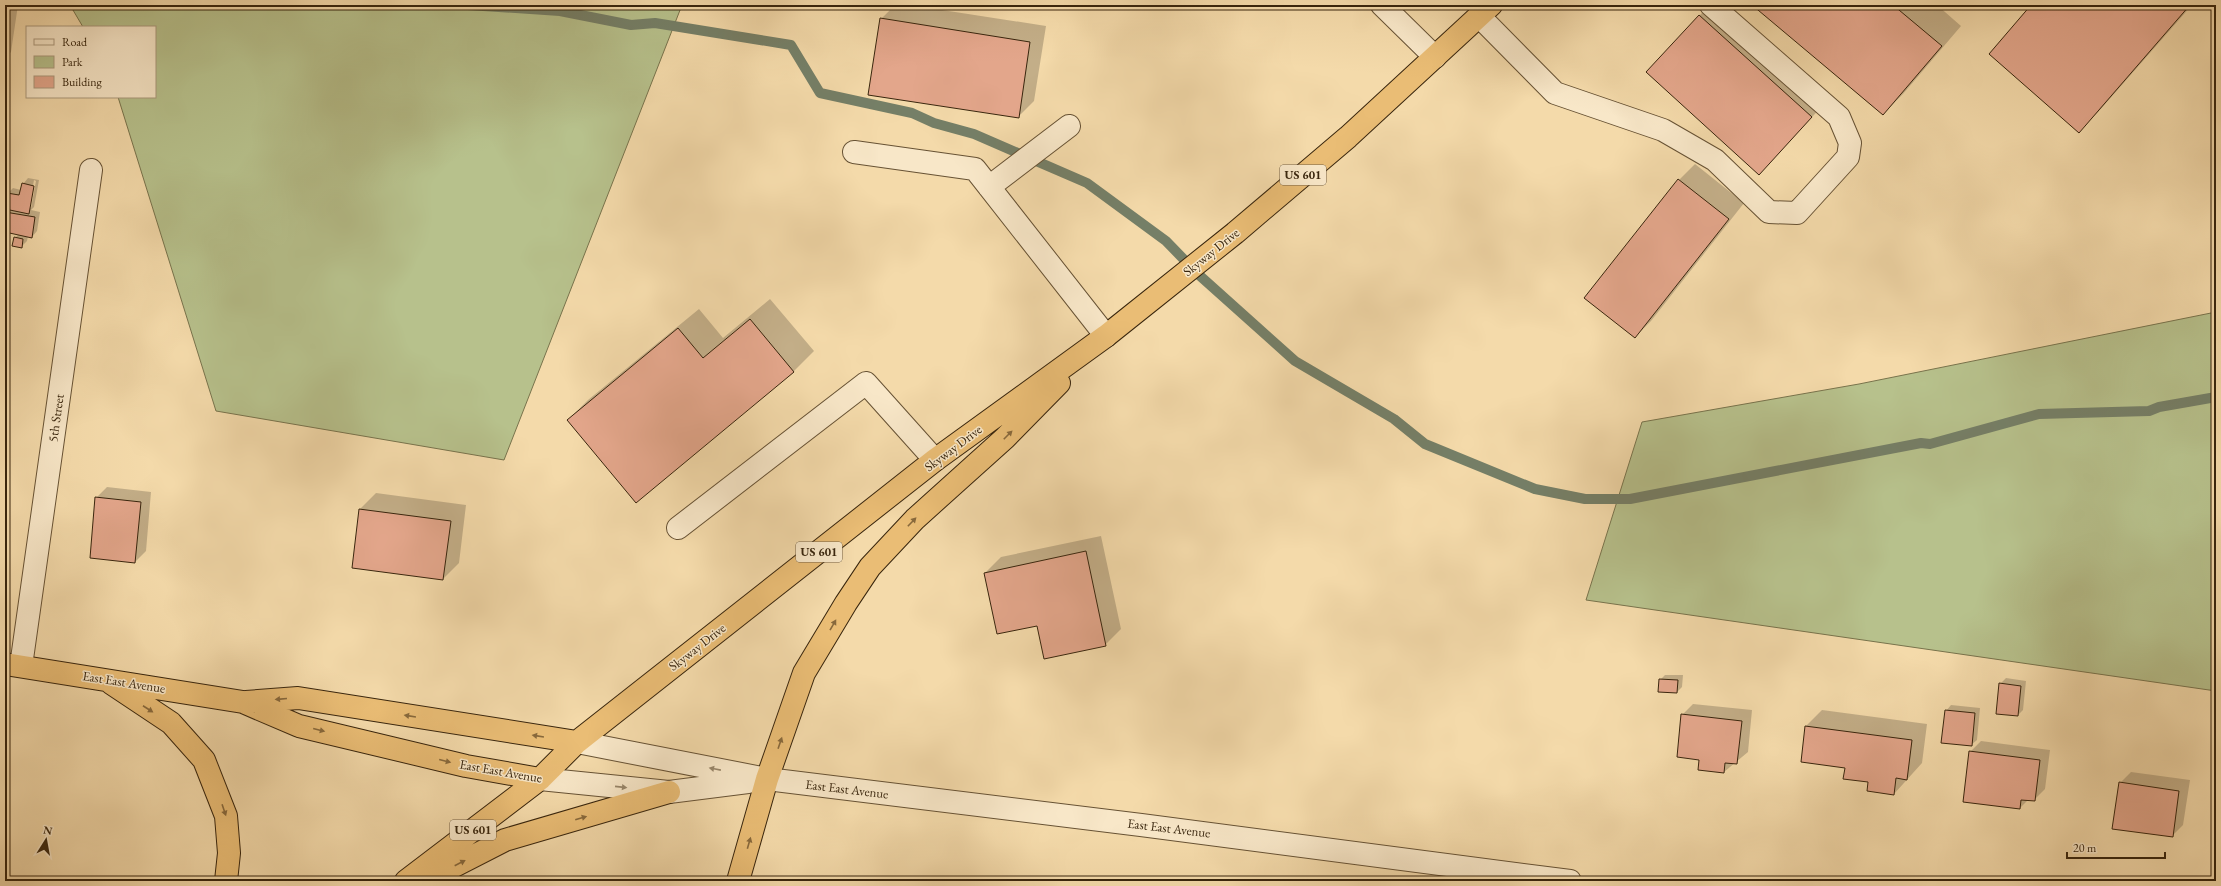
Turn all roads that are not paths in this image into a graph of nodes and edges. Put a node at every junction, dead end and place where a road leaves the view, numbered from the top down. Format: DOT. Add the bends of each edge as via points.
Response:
graph roads {
  1 [pos="1382,5"];
  2 [pos="1711,5"];
  3 [pos="1485,10"];
  4 [pos="1435,57"];
  5 [pos="1069,126"];
  6 [pos="854,152"];
  7 [pos="90,170"];
  8 [pos="988,187"];
  9 [pos="1106,336"];
  10 [pos="936,460"];
  11 [pos="678,528"];
  12 [pos="13,665"];
  13 [pos="105,679"];
  14 [pos="243,702"];
  15 [pos="577,742"];
  16 [pos="540,779"];
  17 [pos="767,780"];
  18 [pos="669,792"];
  19 [pos="1480,875"];
  20 [pos="226,881"];
  21 [pos="406,881"];
  22 [pos="425,881"];
  23 [pos="738,881"];
  24 [pos="1570,881"];
  1 -- 4 [label="street"];
  2 -- 3 [label="street" via="1840,117 1850,143 1848,157 1797,213 1769,212 1715,160 1664,130 1555,93"];
  3 -- 4 [label="highway, Skyway Drive / US 601"];
  4 -- 9 [label="highway, Skyway Drive / US 601" via="1235,233"];
  5 -- 8 [label="street"];
  6 -- 8 [label="street" via="975,169"];
  7 -- 12 [label="street, 5th Street"];
  8 -- 9 [label="street"];
  9 -- 10 [label="highway, Skyway Drive / US 601"];
  17 -- 9 [label="highway, US 601, one-way" via="804,673 870,567 915,519 1005,438"];
  10 -- 11 [label="street" via="866,383"];
  10 -- 15 [label="highway, Skyway Drive / US 601"];
  12 -- 13 [label="highway, East East Avenue"];
  13 -- 14 [label="highway, East East Avenue"];
  13 -- 20 [label="highway, one-way" via="171,723 204,760 226,816 229,853"];
  15 -- 14 [label="highway, East East Avenue, one-way" via="298,698"];
  14 -- 16 [label="highway, East East Avenue, one-way" via="299,726 466,766"];
  15 -- 16 [label="highway, Skyway Drive / US 601"];
  17 -- 15 [label="street, East East Avenue, one-way"];
  16 -- 18 [label="street, East East Avenue, one-way"];
  16 -- 21 [label="highway, Skyway Drive / US 601"];
  17 -- 18 [label="street, East East Avenue"];
  17 -- 19 [label="street, East East Avenue" via="1141,824"];
  23 -- 17 [label="highway, US 601, one-way"];
  22 -- 18 [label="highway, one-way" via="505,840"];
  19 -- 24 [label="street, East East Avenue"];
}
